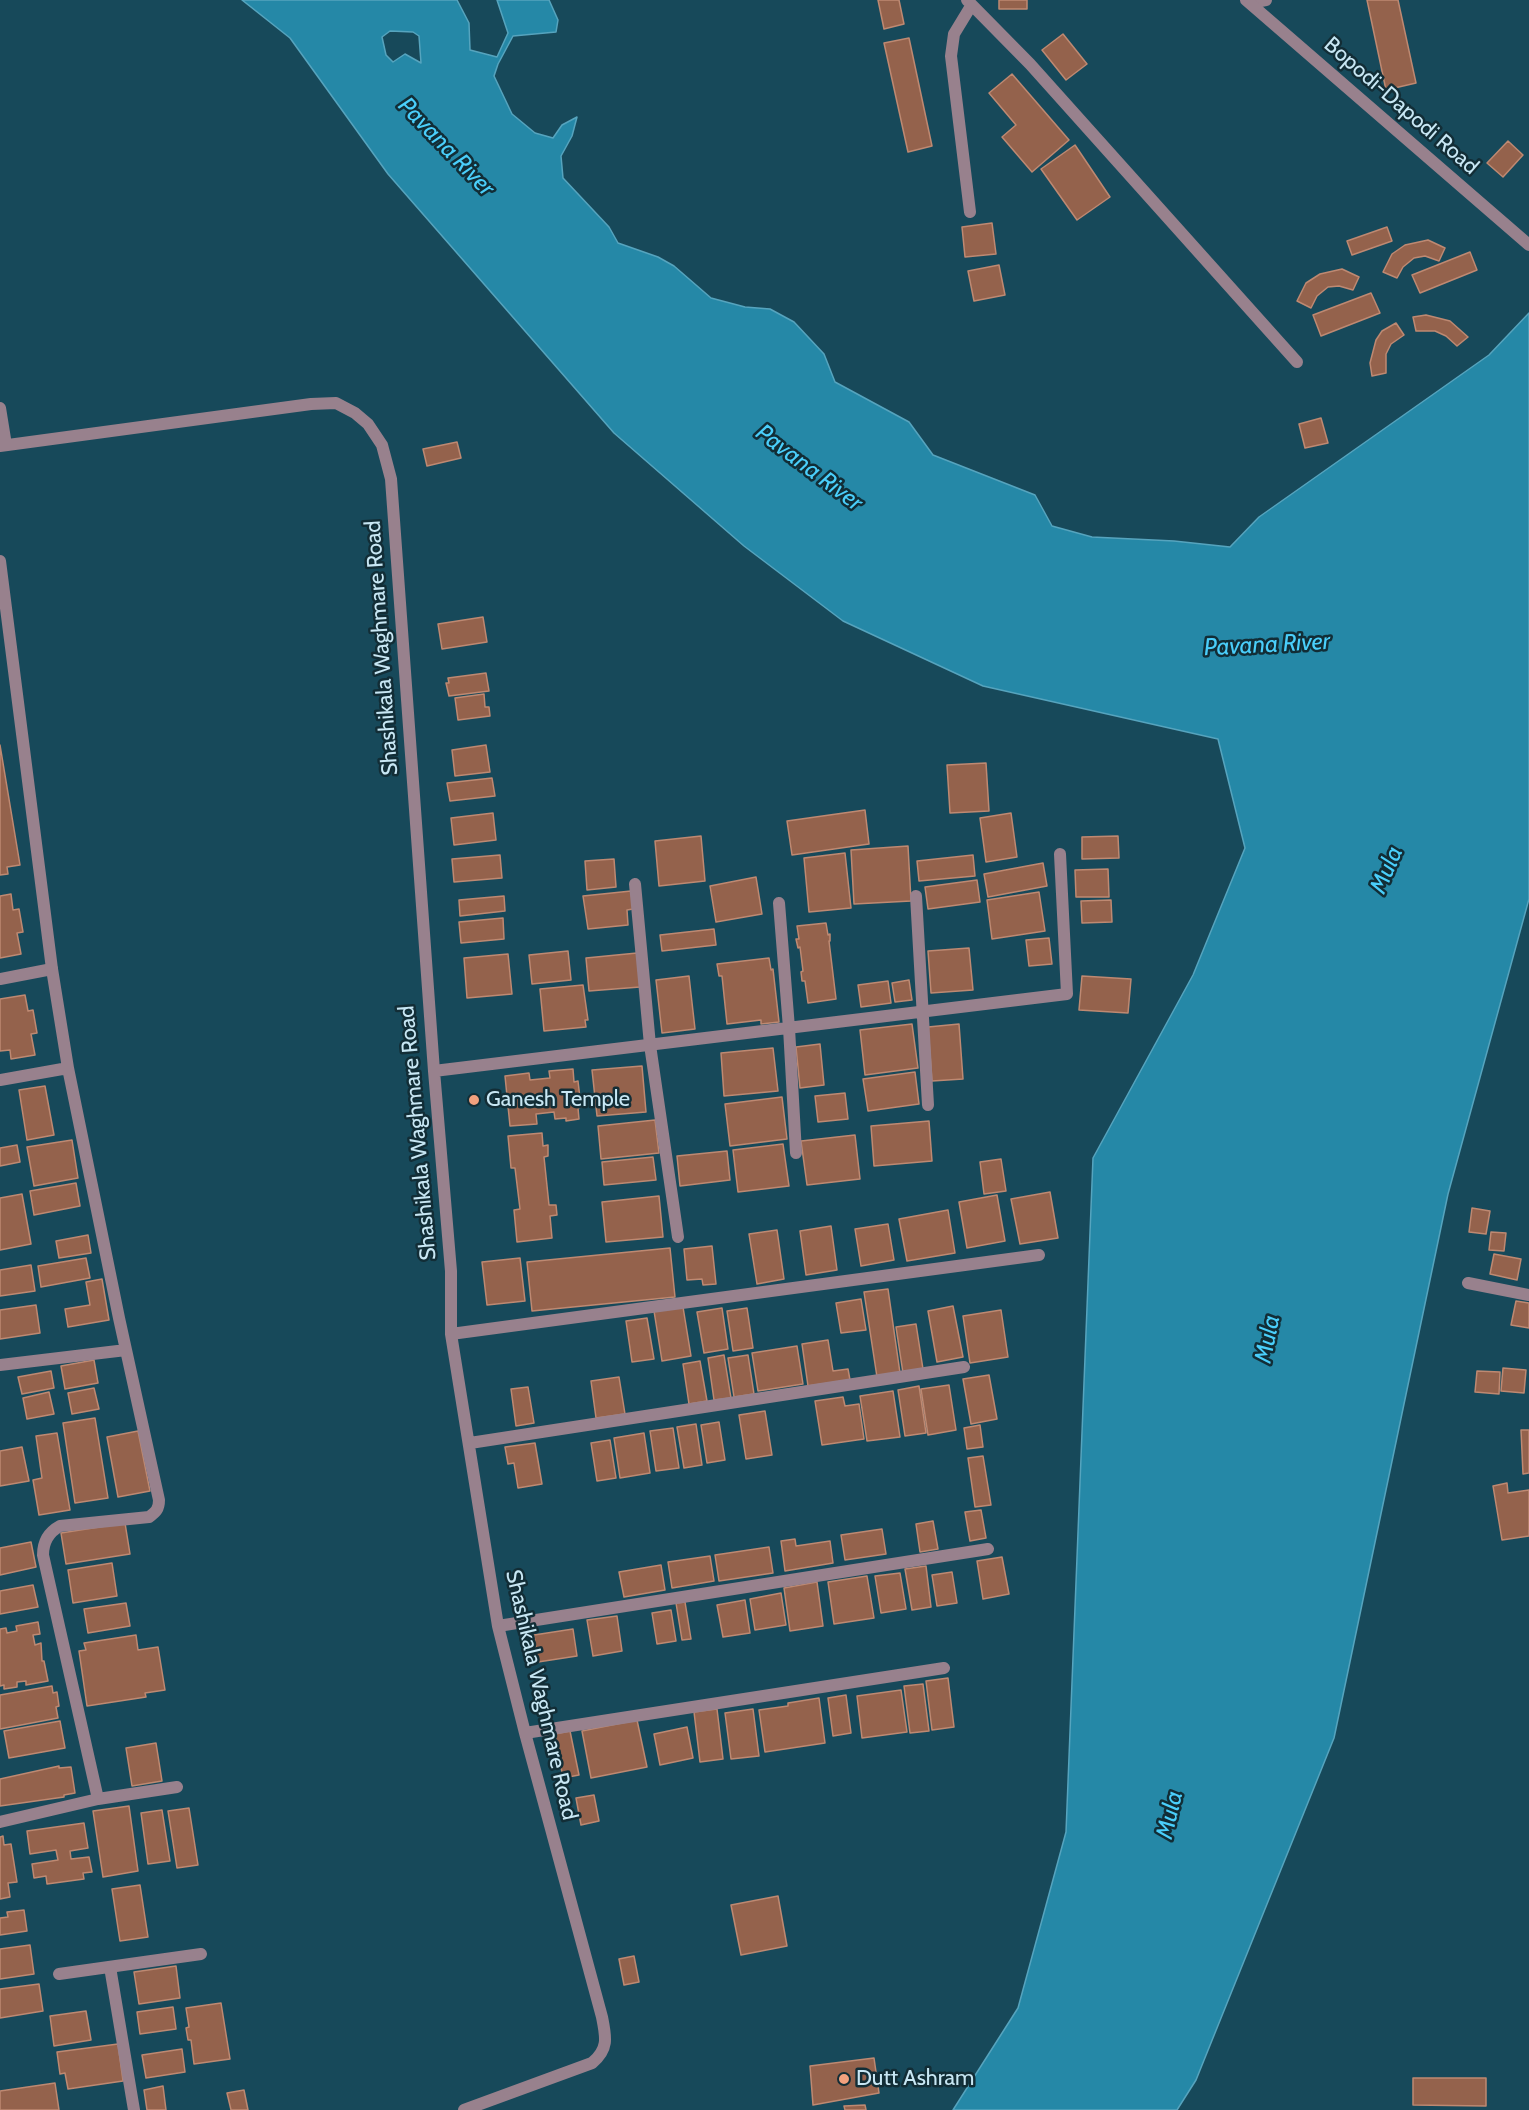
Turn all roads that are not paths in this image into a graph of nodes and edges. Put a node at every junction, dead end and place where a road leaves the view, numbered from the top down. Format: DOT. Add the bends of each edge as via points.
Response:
graph roads {
  1 [pos="1266,0"];
  2 [pos="1248,1"];
  3 [pos="969,3"];
  4 [pos="970,212"];
  5 [pos="1529,245"];
  6 [pos="1297,362"];
  7 [pos="0,408"];
  8 [pos="3,446"];
  9 [pos="0,561"];
  10 [pos="1060,854"];
  11 [pos="635,884"];
  12 [pos="916,896"];
  13 [pos="779,903"];
  14 [pos="52,969"];
  15 [pos="0,979"];
  16 [pos="923,1012"];
  17 [pos="789,1028"];
  18 [pos="650,1045"];
  19 [pos="68,1068"];
  20 [pos="434,1071"];
  21 [pos="0,1080"];
  22 [pos="928,1105"];
  23 [pos="795,1153"];
  24 [pos="678,1237"];
  25 [pos="1040,1255"];
  26 [pos="1468,1283"];
  27 [pos="1529,1295"];
  28 [pos="451,1334"];
  29 [pos="126,1350"];
  30 [pos="0,1365"];
  31 [pos="964,1368"];
  32 [pos="470,1443"];
  33 [pos="988,1549"];
  34 [pos="498,1626"];
  35 [pos="944,1668"];
  36 [pos="525,1733"];
  37 [pos="177,1787"];
  38 [pos="98,1799"];
  39 [pos="0,1822"];
  40 [pos="201,1954"];
  41 [pos="110,1967"];
  42 [pos="59,1974"];
  43 [pos="134,2110"];
  44 [pos="464,2110"];
  1 -- 2 [label="street"];
  2 -- 5 [label="street, Bopodi-Dapodi Road"];
  3 -- 4 [label="street" via="954,34 951,56"];
  3 -- 6 [label="street" via="1030,64"];
  7 -- 8 [label="street"];
  8 -- 20 [label="street, Shashikala Waghmare Road" via="311,404 336,403 355,412 373,430 382,445 391,479"];
  9 -- 14 [label="street"];
  10 -- 16 [label="street" via="1068,994"];
  11 -- 18 [label="street"];
  12 -- 16 [label="street"];
  13 -- 17 [label="street"];
  14 -- 15 [label="street"];
  14 -- 19 [label="street"];
  16 -- 17 [label="street"];
  16 -- 22 [label="street"];
  17 -- 18 [label="street"];
  17 -- 23 [label="street"];
  18 -- 20 [label="street"];
  18 -- 24 [label="street"];
  19 -- 21 [label="street"];
  19 -- 29 [label="street"];
  20 -- 28 [label="street, Shashikala Waghmare Road" via="451,1272"];
  25 -- 28 [label="street"];
  26 -- 27 [label="street"];
  28 -- 32 [label="street, Shashikala Waghmare Road"];
  29 -- 30 [label="street"];
  29 -- 38 [label="street" via="159,1507 149,1517 60,1526 53,1530 43,1548"];
  31 -- 32 [label="street"];
  32 -- 34 [label="street, Shashikala Waghmare Road"];
  33 -- 34 [label="street"];
  34 -- 36 [label="street, Shashikala Waghmare Road"];
  35 -- 36 [label="street"];
  36 -- 44 [label="street, Shashikala Waghmare Road" via="606,2037 602,2054 592,2063"];
  37 -- 38 [label="street"];
  38 -- 39 [label="street"];
  40 -- 41 [label="street"];
  41 -- 42 [label="street"];
  41 -- 43 [label="street"];
}
